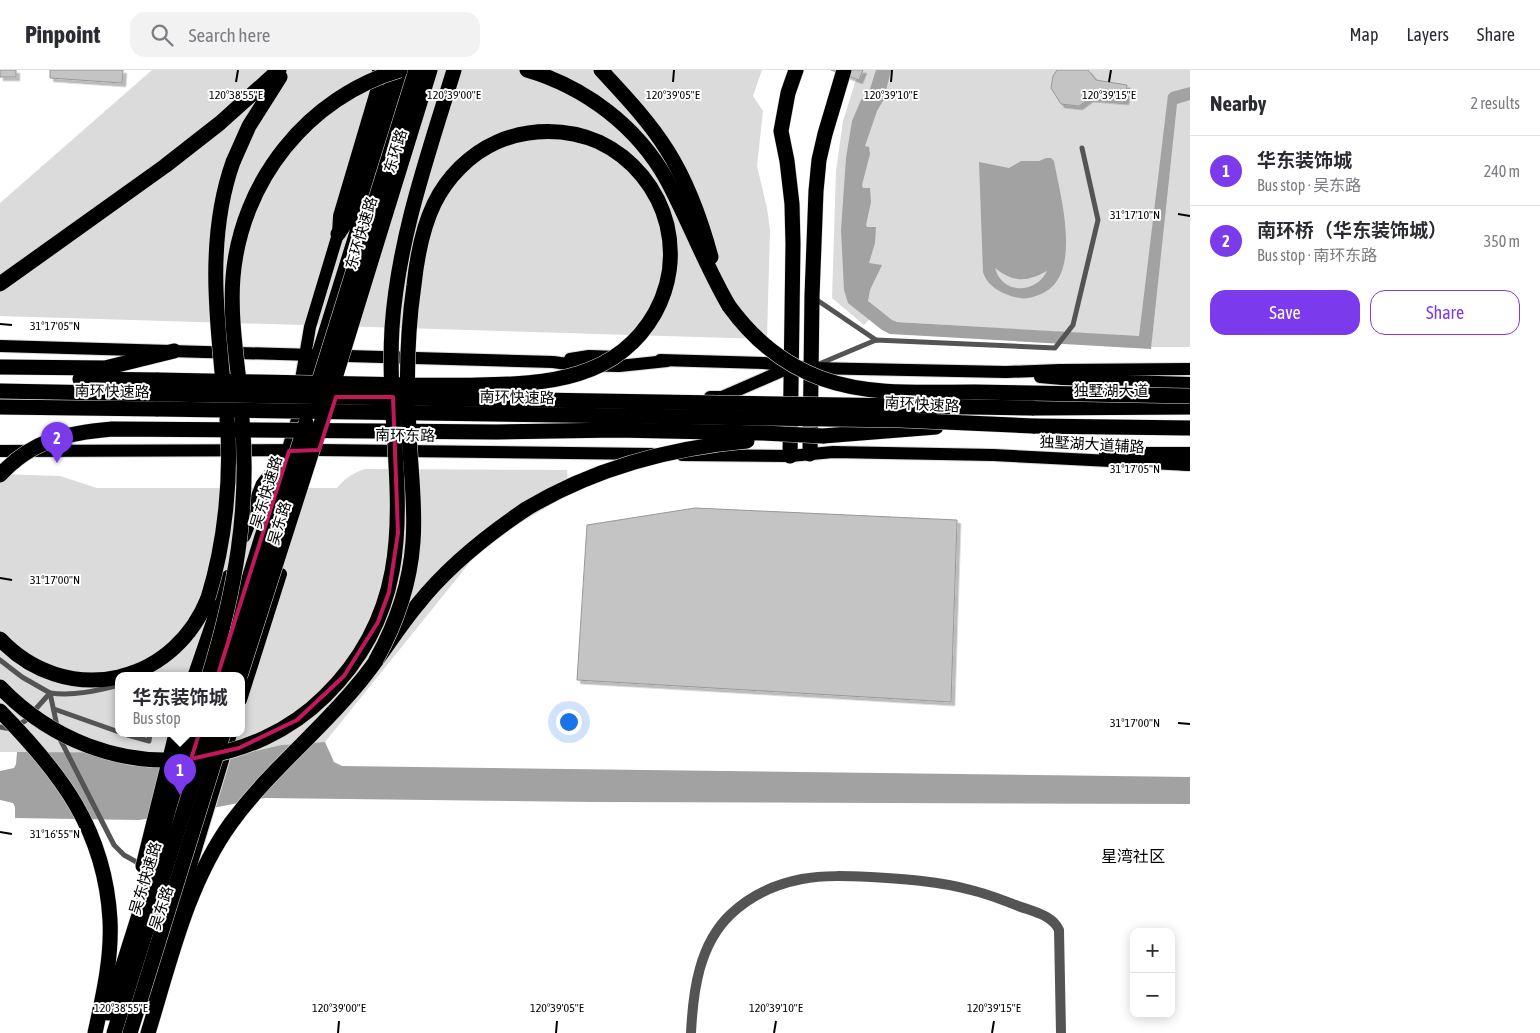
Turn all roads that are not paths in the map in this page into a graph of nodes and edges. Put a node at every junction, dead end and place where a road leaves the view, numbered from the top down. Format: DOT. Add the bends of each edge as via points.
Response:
graph roads {
  1 [pos="279,70"];
  2 [pos="285,70"];
  3 [pos="378,70"];
  4 [pos="396,70"];
  5 [pos="400,70"];
  6 [pos="406,70"];
  7 [pos="416,70"];
  8 [pos="430,70"];
  9 [pos="438,70"];
  10 [pos="454,70"];
  11 [pos="527,70"];
  12 [pos="601,70"];
  13 [pos="796,70"];
  14 [pos="844,70"];
  15 [pos="1082,148"];
  16 [pos="338,234"];
  17 [pos="0,284"];
  18 [pos="721,292"];
  19 [pos="812,296"];
  20 [pos="876,340"];
  21 [pos="0,346"];
  22 [pos="174,351"];
  23 [pos="311,354"];
  24 [pos="348,356"];
  25 [pos="0,367"];
  26 [pos="791,367"];
  27 [pos="810,368"];
  28 [pos="1190,369"];
  29 [pos="1006,372"];
  30 [pos="0,377"];
  31 [pos="1190,384"];
  32 [pos="307,389"];
  33 [pos="338,390"];
  34 [pos="0,391"];
  35 [pos="1190,396"];
  36 [pos="319,405"];
  37 [pos="0,407"];
  38 [pos="1190,407"];
  39 [pos="1032,408"];
  40 [pos="967,424"];
  41 [pos="1190,428"];
  42 [pos="823,436"];
  43 [pos="0,450"];
  44 [pos="289,450"];
  45 [pos="319,450"];
  46 [pos="1190,453"];
  47 [pos="810,454"];
  48 [pos="993,455"];
  49 [pos="790,456"];
  50 [pos="1190,465"];
  51 [pos="0,476"];
  52 [pos="0,640"];
  53 [pos="0,660"];
  54 [pos="376,660"];
  55 [pos="132,672"];
  56 [pos="196,672"];
  57 [pos="210,672"];
  58 [pos="218,672"];
  59 [pos="227,672"];
  60 [pos="241,672"];
  61 [pos="115,678"];
  62 [pos="115,686"];
  63 [pos="0,687"];
  64 [pos="245,687"];
  65 [pos="50,693"];
  66 [pos="54,709"];
  67 [pos="0,711"];
  68 [pos="0,727"];
  69 [pos="115,731"];
  70 [pos="135,737"];
  71 [pos="150,737"];
  72 [pos="175,737"];
  73 [pos="207,737"];
  74 [pos="221,737"];
  75 [pos="230,737"];
  76 [pos="193,741"];
  77 [pos="156,874"];
  78 [pos="185,887"];
  79 [pos="105,1031"];
  80 [pos="130,1033"];
  81 [pos="137,1033"];
  82 [pos="148,1033"];
  83 [pos="691,1033"];
  84 [pos="1061,1033"];
  1 -- 17 [label="highway" via="220,123 165,166"];
  2 -- 55 [label="highway, bridge" via="241,142 227,178 221,207 216,289 227,456 225,510 214,578 200,614 179,644 150,665"];
  3 -- 16 [label="main road" via="377,88 339,216"];
  4 -- 16 [label="highway" via="348,219"];
  5 -- 57 [label="highway, bridge" via="353,89 309,121 267,173 245,222 235,262 232,302 242,422 243,510 233,584"];
  6 -- 23 [label="main road, 东环路"];
  7 -- 36 [label="highway, 东环快速路, bridge"];
  8 -- 36 [label="highway, 东环快速路, bridge"];
  9 -- 24 [label="main road, 东环路"];
  10 -- 63 [label="highway, bridge" via="406,232 396,295 392,358 398,518 395,562 384,607 354,664 322,700 283,728 239,748 177,760 144,760 86,746 34,717"];
  11 -- 18 [label="highway" via="587,96 641,143 666,178"];
  12 -- 18 [label="highway" via="648,124 679,171 702,225"];
  13 -- 26 [label="highway" via="781,131 792,204"];
  14 -- 19 [label="highway" via="819,160"];
  15 -- 20 [label="lane" via="1098,220 1073,325 1055,348"];
  16 -- 23 [label="main road" via="310,327"];
  18 -- 35 [label="highway, bridge" via="744,325 771,350 802,370 848,386 907,391"];
  19 -- 20 [label="lane"];
  19 -- 27 [label="highway"];
  20 -- 27 [label="lane"];
  21 -- 22 [label="main road"];
  22 -- 23 [label="main road"];
  22 -- 25 [label="highway" via="105,368"];
  23 -- 24 [label="main road"];
  23 -- 32 [label="main road, 吴东路"];
  23 -- 44 [label="main road"];
  24 -- 26 [label="main road" via="553,362 590,356 764,363"];
  24 -- 33 [label="main road, 吴东路"];
  26 -- 27 [label="main road"];
  26 -- 33 [label="main road" via="722,397"];
  26 -- 49 [label="highway"];
  27 -- 29 [label="main road"];
  27 -- 47 [label="highway"];
  28 -- 29 [label="main road"];
  29 -- 31 [label="main road" via="1062,379"];
  30 -- 54 [label="highway, bridge" via="401,384 410,385 459,386 540,383 585,372 613,358 642,332 658,306 668,277 670,247 665,217 649,184 625,158 598,142 574,134 548,131 518,135 498,141 472,157 450,179 435,201 416,263 408,347 408,382 408,391 409,430 414,514 412,552 397,614"];
  32 -- 33 [label="main road"];
  32 -- 44 [label="main road, 吴东路"];
  33 -- 45 [label="main road, 吴东路"];
  34 -- 39 [label="highway, 南环快速路, bridge"];
  36 -- 59 [label="highway, 吴东快速路, bridge"];
  36 -- 60 [label="highway, 吴东快速路, bridge"];
  37 -- 40 [label="highway, 南环快速路, bridge"];
  38 -- 39 [label="highway, 独墅湖大道"];
  40 -- 41 [label="highway, 南环快速路, bridge"];
  40 -- 42 [label="highway, bridge"];
  42 -- 51 [label="highway, bridge" via="617,430 112,429 48,441 26,453"];
  42 -- 54 [label="highway, bridge" via="712,444 664,453 608,470 560,490 506,522 471,549 418,603"];
  43 -- 44 [label="main road, 南环东路"];
  44 -- 45 [label="main road, 南环东路"];
  44 -- 56 [label="highway" via="255,501"];
  44 -- 58 [label="main road, 吴东路"];
  45 -- 49 [label="main road, 南环东路"];
  45 -- 64 [label="main road, 吴东路"];
  46 -- 48 [label="main road, 独墅湖大道辅路"];
  47 -- 48 [label="main road, 独墅湖大道辅路"];
  47 -- 49 [label="main road, 南环东路"];
  48 -- 50 [label="main road, 独墅湖大道辅路"];
  52 -- 61 [label="highway" via="21,658 53,674 80,680"];
  53 -- 65 [label="lane"];
  54 -- 82 [label="highway" via="337,708 254,795 216,846 185,916"];
  62 -- 65 [label="lane" via="67,695"];
  65 -- 66 [label="lane"];
  65 -- 68 [label="lane" via="25,722 11,729"];
  66 -- 69 [label="lane"];
  66 -- 77 [label="lane" via="60,738 114,845 124,855"];
  67 -- 79 [label="highway, bridge" via="34,746 70,794 86,823 100,865 110,931"];
  70 -- 71 [label="lane" via="150,741"];
  72 -- 79 [label="highway, bridge" via="116,970"];
  73 -- 79 [label="highway, 吴东快速路, bridge"];
  74 -- 80 [label="highway, bridge"];
  75 -- 78 [label="main road, 吴东路"];
  76 -- 77 [label="main road, 吴东路"];
  76 -- 79 [label="highway, bridge" via="169,807"];
  77 -- 78 [label="lane"];
  77 -- 79 [label="main road, 吴东路"];
  78 -- 81 [label="main road, 吴东路"];
  83 -- 84 [label="street" via="700,967 713,937 733,912 756,896 781,885 812,878 852,877 915,880 961,887 1052,920 1059,930"];
}
